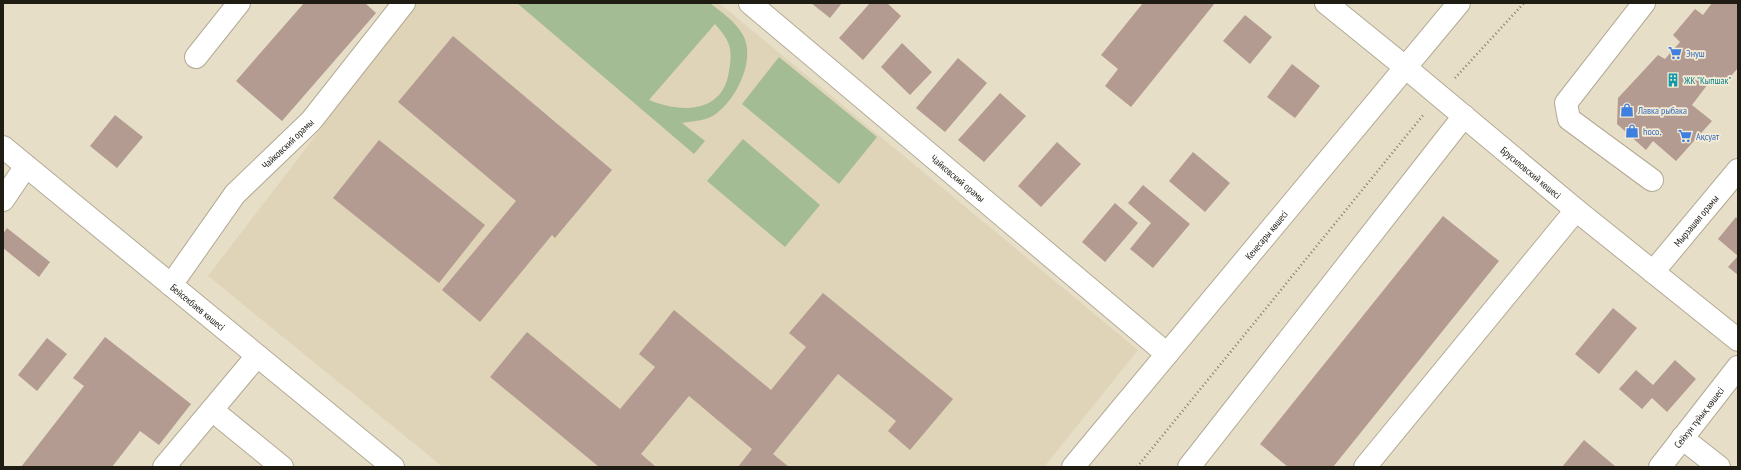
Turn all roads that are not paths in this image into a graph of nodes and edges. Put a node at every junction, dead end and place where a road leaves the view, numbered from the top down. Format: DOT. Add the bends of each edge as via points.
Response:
graph roads {
  1 [pos="239,3"];
  2 [pos="750,3"];
  3 [pos="1326,3"];
  4 [pos="1459,3"];
  5 [pos="1644,3"];
  6 [pos="395,6"];
  7 [pos="196,57"];
  8 [pos="1405,67"];
  9 [pos="1464,116"];
  10 [pos="3,147"];
  11 [pos="26,166"];
  12 [pos="1738,170"];
  13 [pos="1652,180"];
  14 [pos="3,200"];
  15 [pos="1576,210"];
  16 [pos="1654,272"];
  17 [pos="171,285"];
  18 [pos="1738,340"];
  19 [pos="1167,354"];
  20 [pos="257,356"];
  21 [pos="1738,367"];
  22 [pos="212,410"];
  23 [pos="1682,438"];
  24 [pos="164,467"];
  25 [pos="282,467"];
  26 [pos="393,467"];
  27 [pos="1073,467"];
  28 [pos="1189,467"];
  29 [pos="1365,467"];
  30 [pos="1660,467"];
  31 [pos="1720,467"];
  1 -- 7 [label="street"];
  2 -- 19 [label="street, Чайковский орамы"];
  3 -- 8 [label="street, Брусиловский көшесі"];
  4 -- 8 [label="street, Кенесары көшесі"];
  5 -- 13 [label="street" via="1566,103 1569,119"];
  6 -- 17 [label="street, Чайковский орамы" via="311,122 236,194"];
  8 -- 9 [label="street, Брусиловский көшесі"];
  8 -- 19 [label="street, Кенесары көшесі"];
  9 -- 15 [label="street, Брусиловский көшесі"];
  9 -- 28 [label="street"];
  10 -- 11 [label="street, Бейсекбаев көшесі"];
  11 -- 14 [label="street"];
  11 -- 17 [label="street, Бейсекбаев көшесі"];
  12 -- 16 [label="street, Мырзашөл орамы"];
  15 -- 16 [label="street, Брусиловский көшесі"];
  15 -- 29 [label="street"];
  16 -- 18 [label="street, Брусиловский көшесі"];
  17 -- 20 [label="street, Бейсекбаев көшесі"];
  19 -- 27 [label="street, Кенесары көшесі"];
  20 -- 22 [label="street"];
  20 -- 26 [label="street, Бейсекбаев көшесі"];
  21 -- 23 [label="street, Сейхун тұйық көшесі"];
  22 -- 24 [label="street"];
  22 -- 25 [label="street"];
  23 -- 30 [label="street, Сейхун тұйық көшесі"];
  23 -- 31 [label="street"];
}
